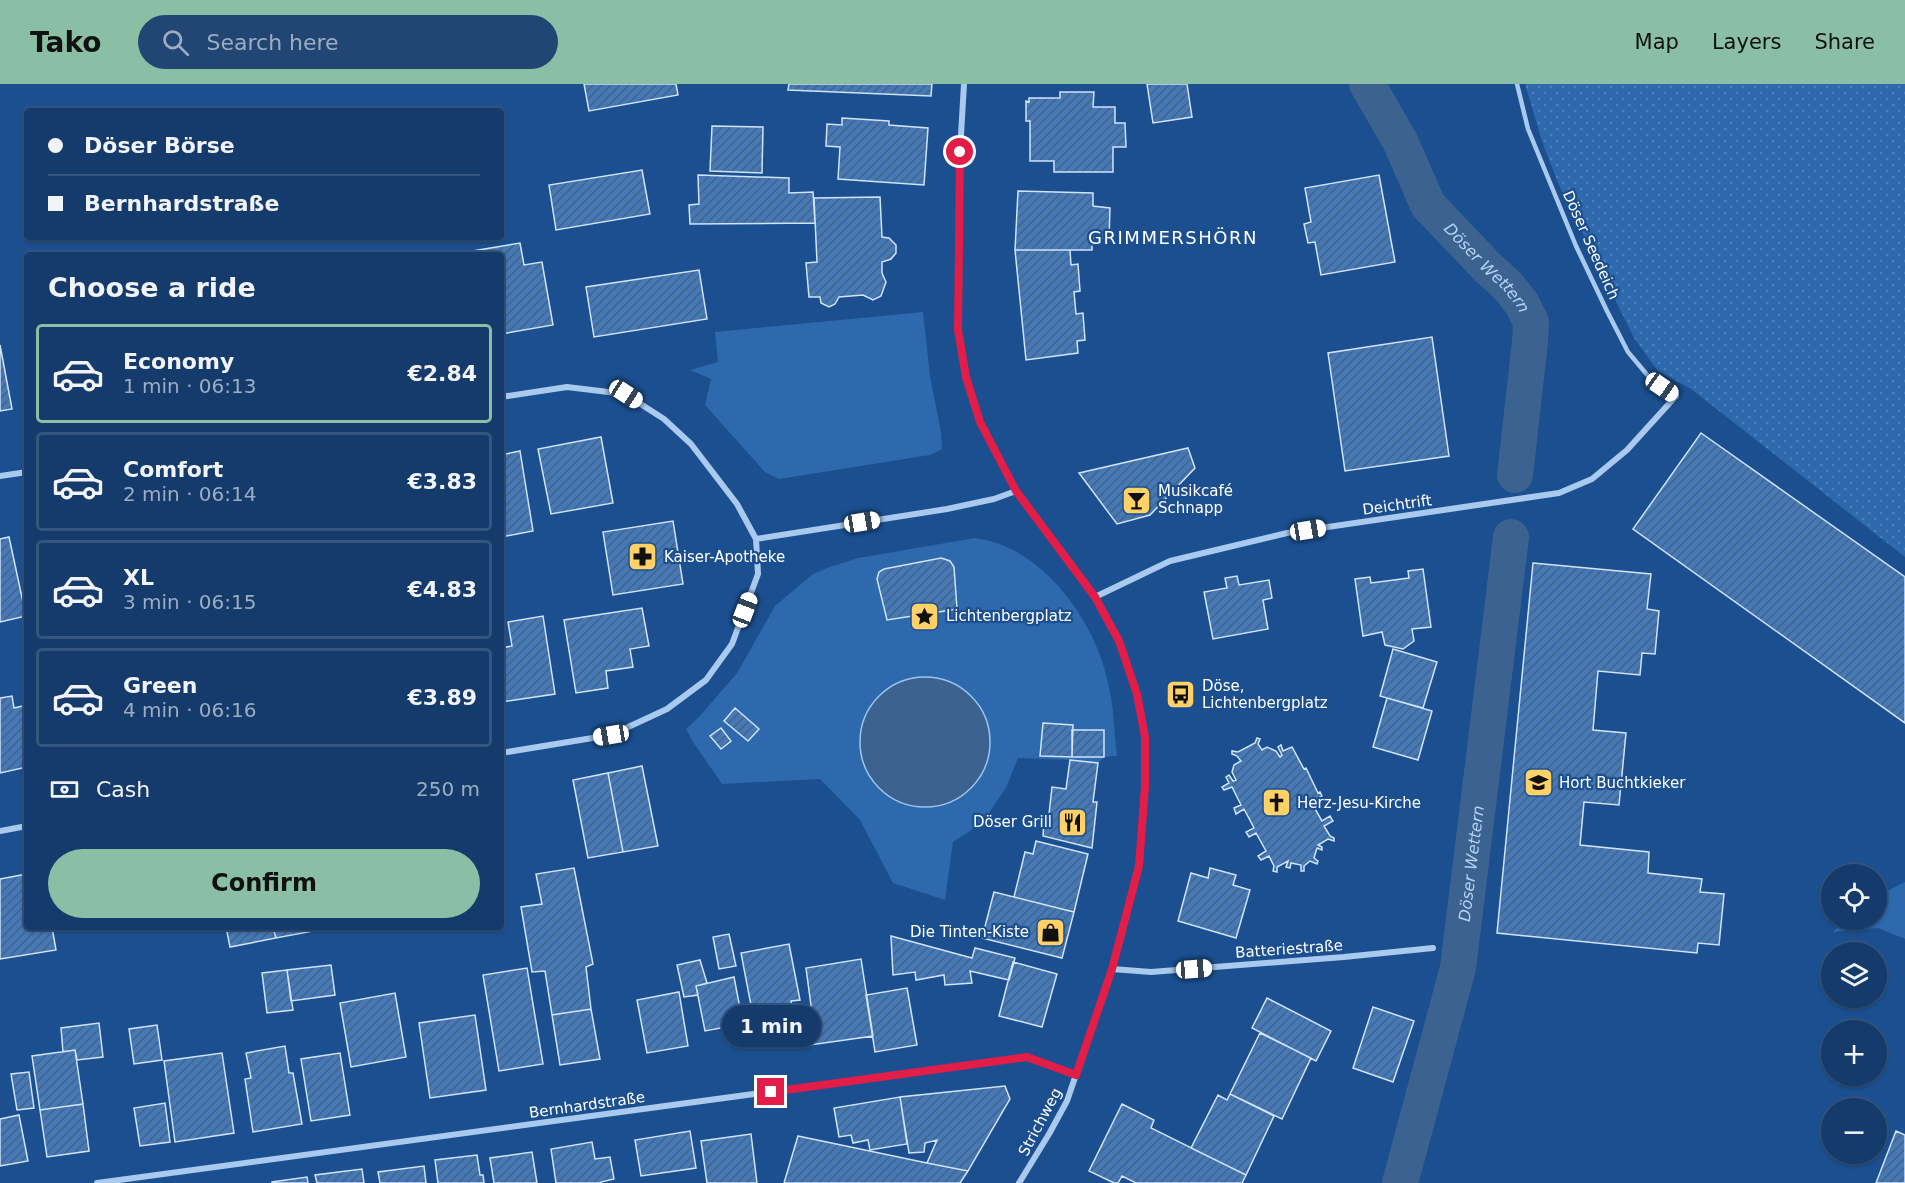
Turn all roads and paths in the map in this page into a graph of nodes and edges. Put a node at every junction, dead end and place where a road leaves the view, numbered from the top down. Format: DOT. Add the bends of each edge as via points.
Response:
graph roads {
  1 [pos="964,84"];
  2 [pos="1517,84"];
  3 [pos="1676,396"];
  4 [pos="504,397"];
  5 [pos="24,472"];
  6 [pos="0,476"];
  7 [pos="1016,491"];
  8 [pos="756,539"];
  9 [pos="1095,597"];
  10 [pos="504,753"];
  11 [pos="24,827"];
  12 [pos="0,831"];
  13 [pos="1433,948"];
  14 [pos="1112,969"];
  15 [pos="1076,1075"];
  16 [pos="97,1183"];
  17 [pos="1019,1183"];
  1 -- 7 [label="street, Strichweg" via="958,330 966,377 980,422"];
  2 -- 3 [label="lane, Döser Seedeich" via="1528,129 1612,322 1628,352 1649,377"];
  3 -- 9 [label="street, Deichtrift" via="1627,450 1592,479 1559,493 1287,533 1170,561"];
  4 -- 8 [label="street" via="567,387 626,394 664,419 691,444 737,504"];
  5 -- 6 [label="street"];
  7 -- 8 [label="street" via="956,507"];
  7 -- 9 [label="street, Strichweg"];
  8 -- 10 [label="street" via="758,574 732,644 706,680 667,709 611,735"];
  9 -- 14 [label="street, Strichweg" via="1119,641 1137,694 1145,737 1139,866"];
  11 -- 12 [label="street"];
  13 -- 14 [label="street, Batteriestraße" via="1151,972"];
  14 -- 15 [label="street, Strichweg"];
  15 -- 16 [label="street, Bernhardstraße" via="1027,1057"];
  15 -- 17 [label="street, Strichweg" via="1067,1101"];
}
